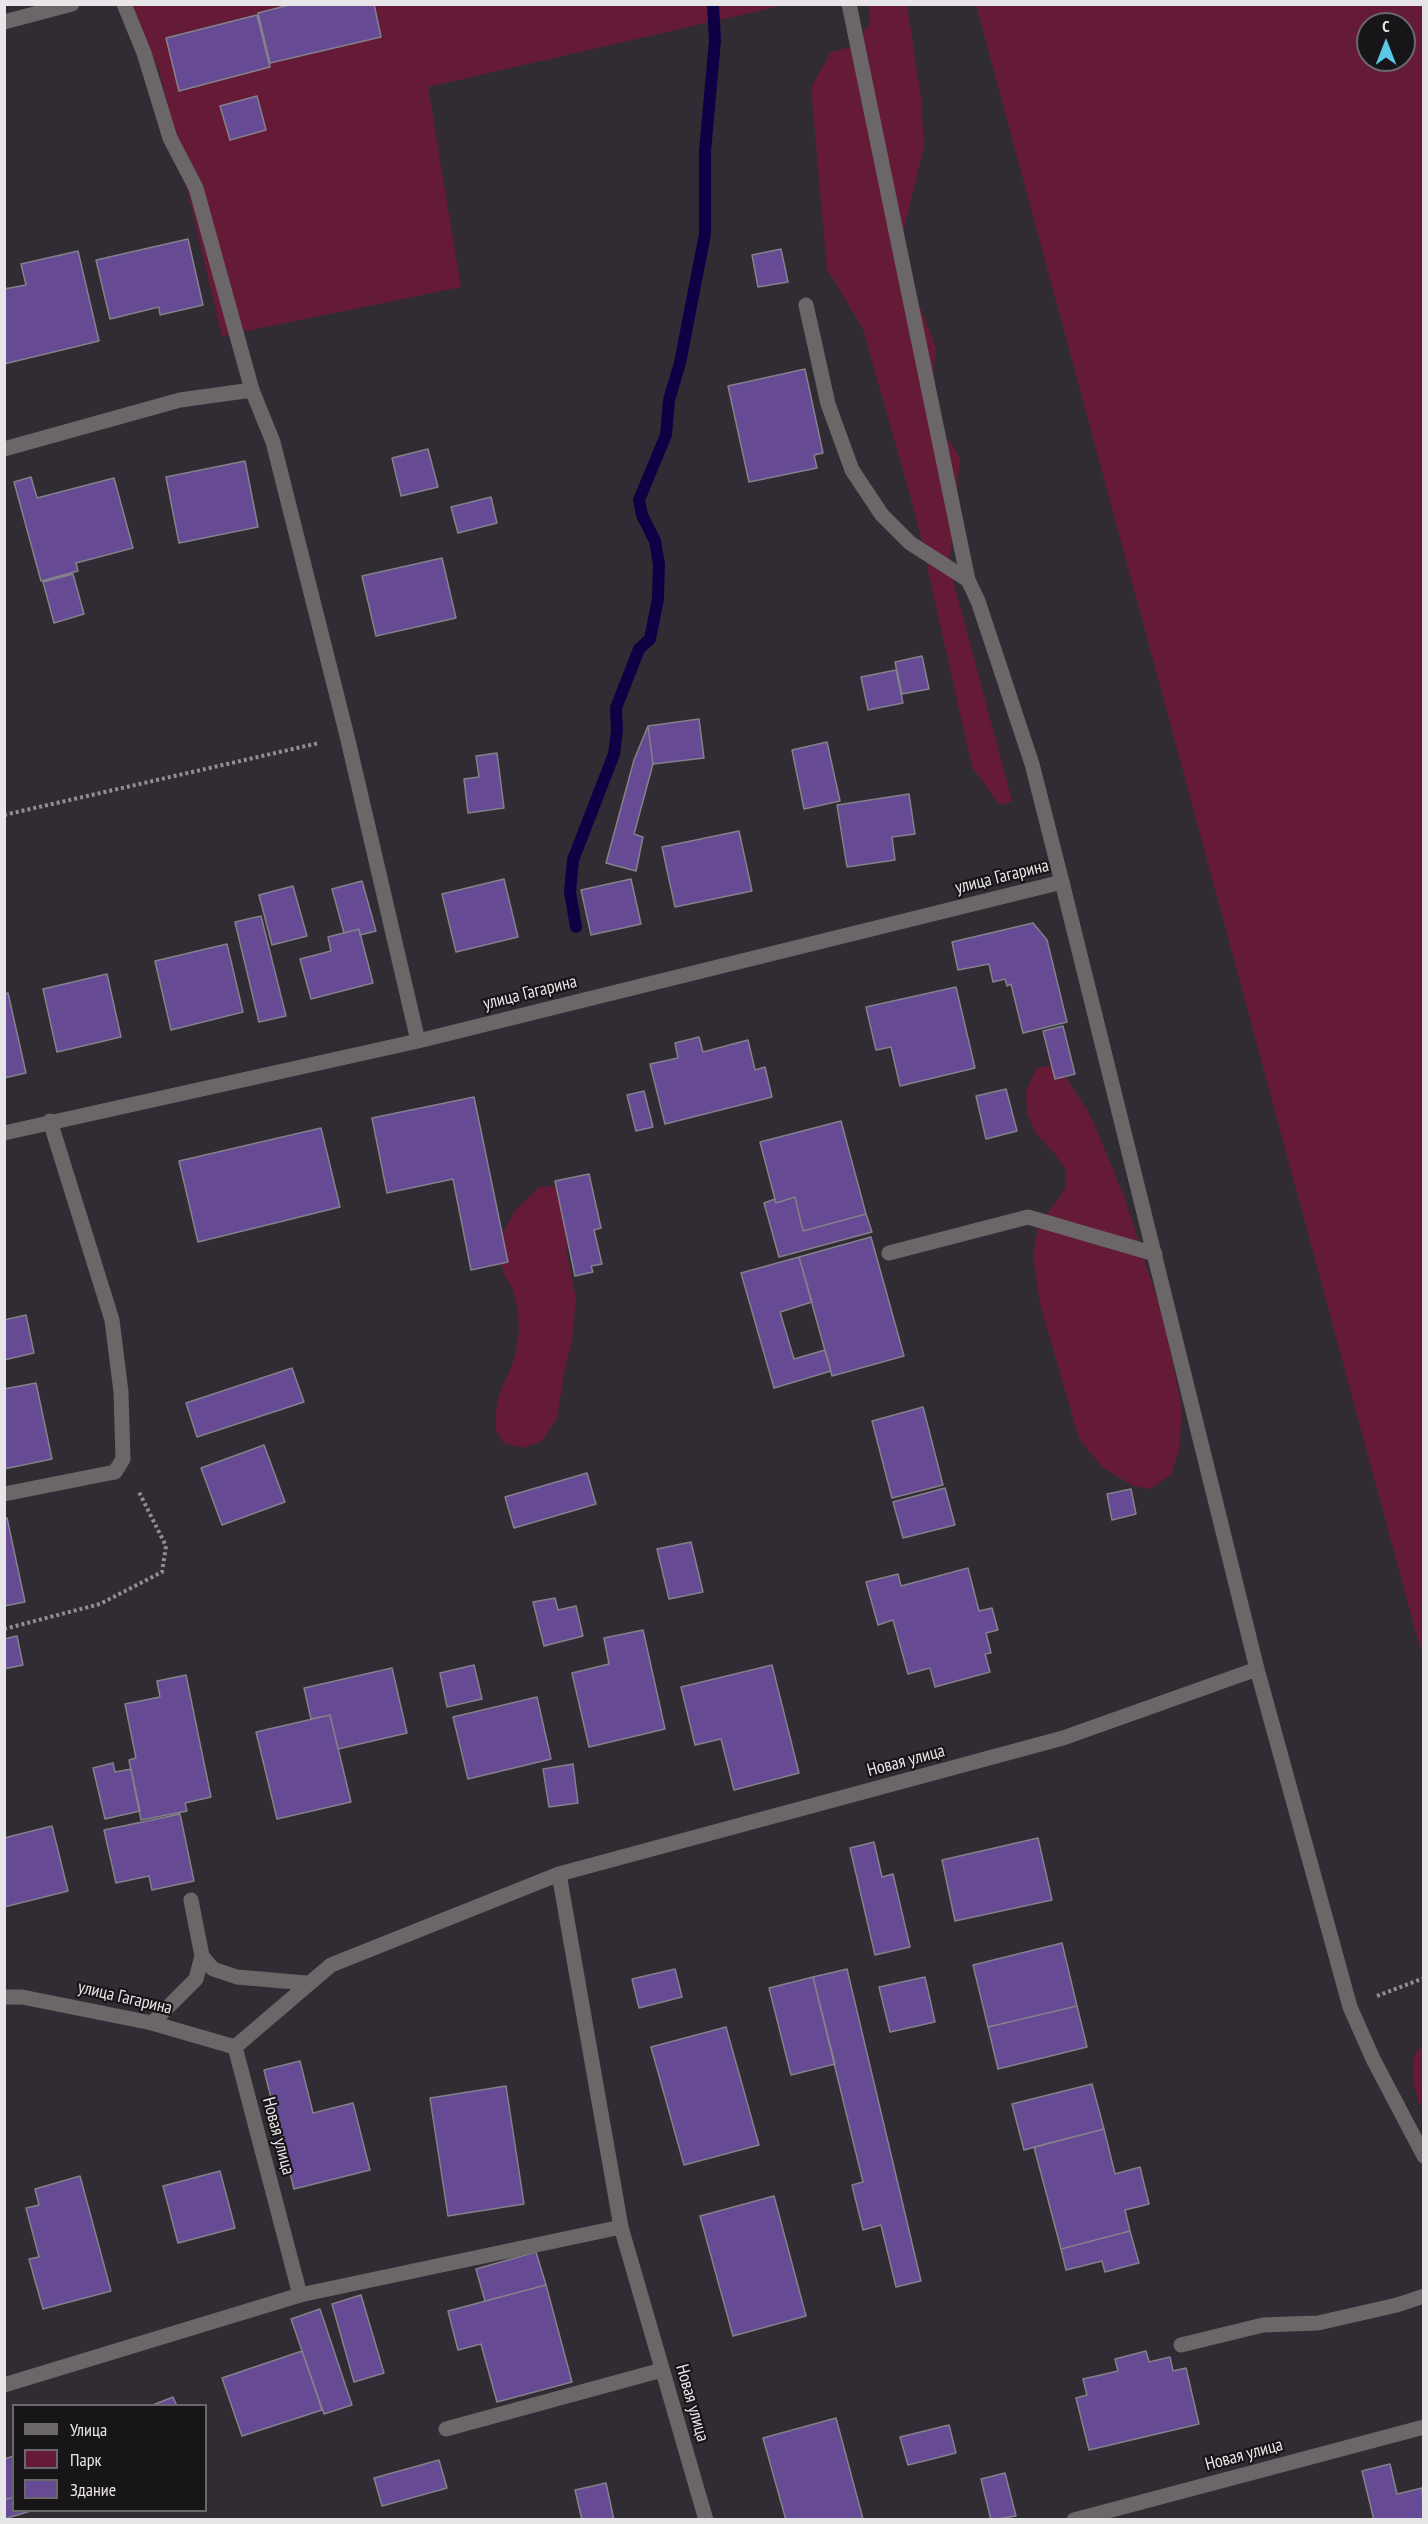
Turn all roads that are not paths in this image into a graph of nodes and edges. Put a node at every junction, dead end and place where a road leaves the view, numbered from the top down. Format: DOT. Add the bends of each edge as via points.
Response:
graph roads {
  1 [pos="72,4"];
  2 [pos="124,4"];
  3 [pos="849,4"];
  4 [pos="4,22"];
  5 [pos="806,305"];
  6 [pos="252,390"];
  7 [pos="4,449"];
  8 [pos="969,580"];
  9 [pos="1062,882"];
  10 [pos="418,1041"];
  11 [pos="50,1121"];
  12 [pos="4,1133"];
  13 [pos="889,1253"];
  14 [pos="1155,1254"];
  15 [pos="4,1494"];
  16 [pos="1257,1669"];
  17 [pos="559,1874"];
  18 [pos="191,1900"];
  19 [pos="202,1956"];
  20 [pos="306,1983"];
  21 [pos="4,1996"];
  22 [pos="152,2023"];
  23 [pos="235,2048"];
  24 [pos="1424,2156"];
  25 [pos="621,2227"];
  26 [pos="300,2295"];
  27 [pos="1424,2296"];
  28 [pos="1181,2346"];
  29 [pos="662,2370"];
  30 [pos="4,2385"];
  31 [pos="1424,2427"];
  32 [pos="446,2429"];
  33 [pos="706,2520"];
  34 [pos="1074,2520"];
  1 -- 4 [label="street"];
  2 -- 6 [label="street" via="144,53 170,138 196,188"];
  3 -- 8 [label="street"];
  5 -- 8 [label="street" via="828,404 852,470 882,515 910,543"];
  6 -- 7 [label="street" via="180,400"];
  6 -- 10 [label="street" via="273,442"];
  8 -- 9 [label="street" via="1032,764"];
  9 -- 10 [label="street, улица Гагарина"];
  9 -- 14 [label="street"];
  10 -- 11 [label="street, улица Гагарина"];
  11 -- 12 [label="street, улица Гагарина"];
  11 -- 15 [label="street" via="112,1320 121,1392 123,1459 115,1472"];
  13 -- 14 [label="street" via="1028,1218"];
  14 -- 16 [label="street"];
  16 -- 17 [label="street, Новая улица" via="1063,1738"];
  16 -- 24 [label="street" via="1350,2007"];
  17 -- 20 [label="street, Новая улица" via="331,1965"];
  17 -- 25 [label="street, Новая улица"];
  18 -- 19 [label="street"];
  19 -- 20 [label="street" via="213,1969 237,1977"];
  19 -- 22 [label="street" via="196,1979"];
  20 -- 23 [label="street, Новая улица"];
  21 -- 22 [label="street, улица Гагарина"];
  22 -- 23 [label="street, улица Гагарина"];
  23 -- 26 [label="street, Новая улица"];
  25 -- 26 [label="street"];
  25 -- 29 [label="street, Новая улица"];
  26 -- 30 [label="street"];
  27 -- 28 [label="street" via="1318,2323 1263,2325"];
  29 -- 32 [label="street"];
  29 -- 33 [label="street, Новая улица"];
  31 -- 34 [label="street, Новая улица"];
}
